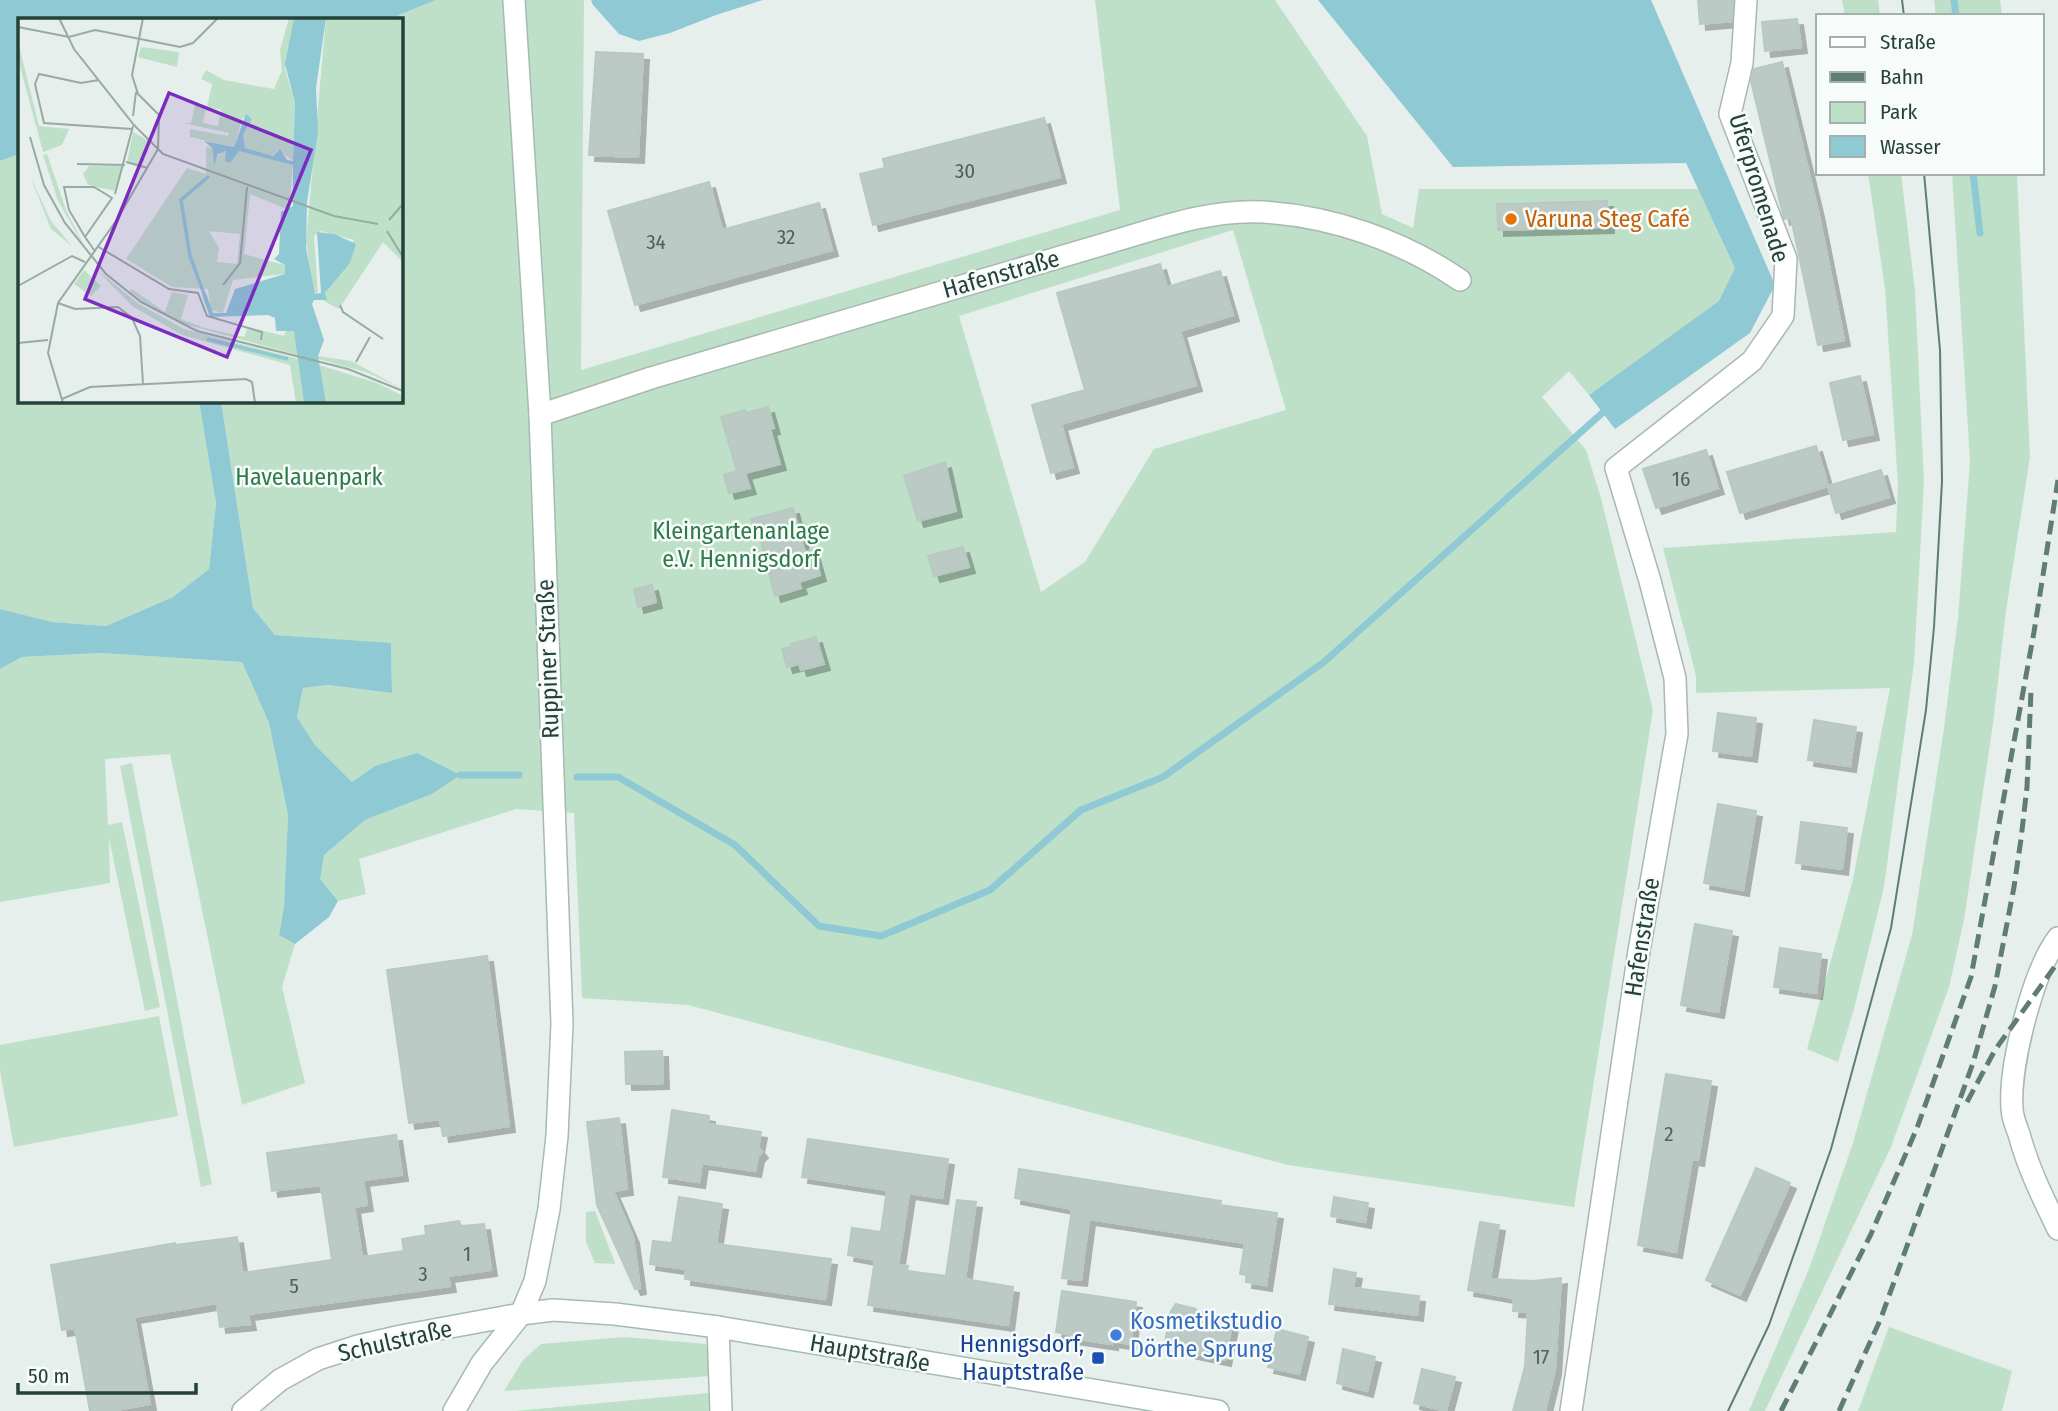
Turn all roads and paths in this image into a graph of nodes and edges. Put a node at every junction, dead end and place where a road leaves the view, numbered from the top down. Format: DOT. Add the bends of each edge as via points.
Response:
graph roads {
  1 [pos="1746,0"];
  2 [pos="514,9"];
  3 [pos="1461,281"];
  4 [pos="540,415"];
  5 [pos="1616,468"];
  6 [pos="2058,938"];
  7 [pos="2058,1229"];
  8 [pos="521,1314"];
  9 [pos="718,1327"];
  10 [pos="243,1411"];
  11 [pos="454,1411"];
  12 [pos="721,1411"];
  13 [pos="1219,1411"];
  14 [pos="1571,1411"];
  1 -- 5 [label="street, Uferpromenade" via="1742,63 1730,114 1786,259 1783,316 1752,361"];
  2 -- 4 [label="street, Ruppiner Straße"];
  3 -- 4 [label="street, Hafenstraße" via="1433,261 1327,221 1260,211 1214,215 640,381"];
  4 -- 8 [label="street, Ruppiner Straße" via="562,1024 558,1136 543,1248"];
  5 -- 14 [label="street, Hafenstraße" via="1675,678 1677,734 1639,951"];
  6 -- 7 [label="street" via="2031,1000 2015,1064 2012,1110 2027,1163"];
  8 -- 9 [label="street, Hauptstraße" via="552,1310 615,1314"];
  8 -- 10 [label="street, Schulstraße" via="358,1346 318,1359 280,1380"];
  8 -- 11 [label="street, Ruppiner Straße" via="482,1363"];
  9 -- 12 [label="street"];
  9 -- 13 [label="street, Hauptstraße"];
}
